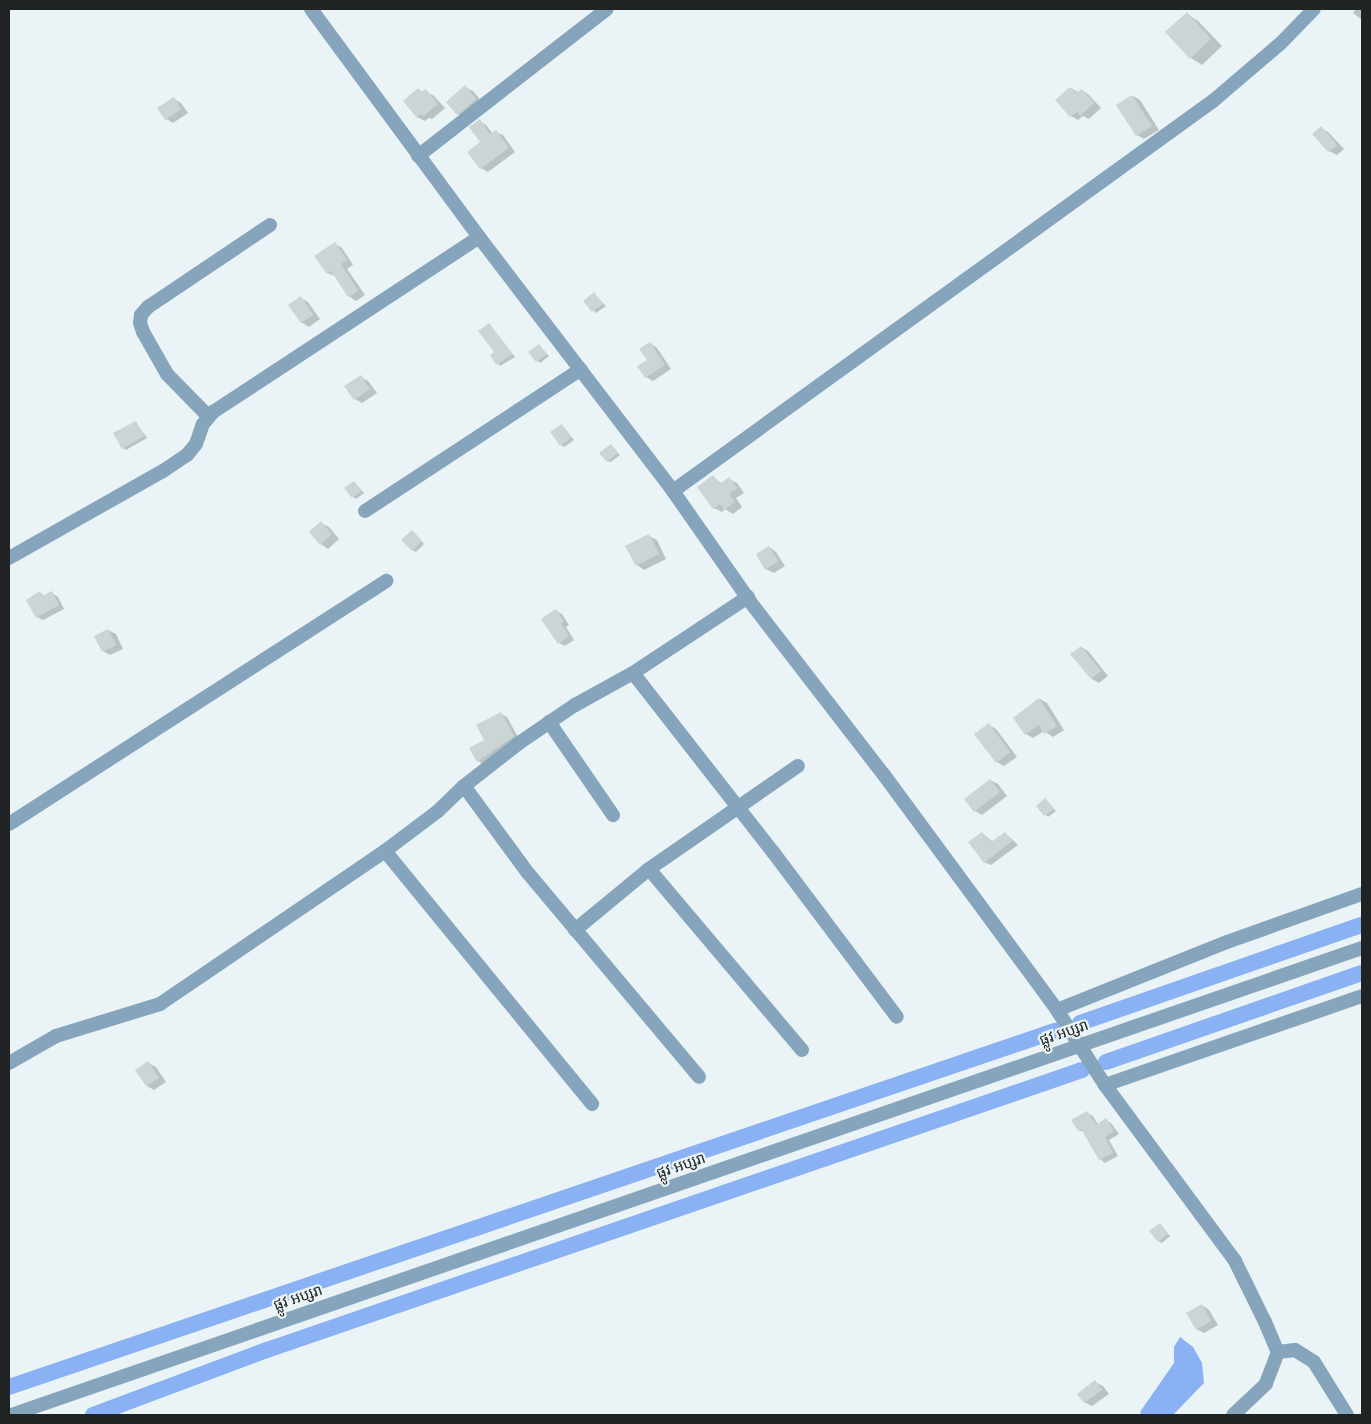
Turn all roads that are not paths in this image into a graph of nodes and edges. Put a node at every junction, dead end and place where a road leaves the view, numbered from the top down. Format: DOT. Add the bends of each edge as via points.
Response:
graph roads {
  1 [pos="311,9"];
  2 [pos="607,9"];
  3 [pos="1314,9"];
  4 [pos="418,156"];
  5 [pos="270,225"];
  6 [pos="479,237"];
  7 [pos="581,369"];
  8 [pos="208,416"];
  9 [pos="673,491"];
  10 [pos="365,511"];
  11 [pos="9,558"];
  12 [pos="386,581"];
  13 [pos="748,598"];
  14 [pos="633,673"];
  15 [pos="549,722"];
  16 [pos="798,766"];
  17 [pos="464,786"];
  18 [pos="738,807"];
  19 [pos="613,815"];
  20 [pos="9,824"];
  21 [pos="385,851"];
  22 [pos="650,869"];
  23 [pos="1362,894"];
  24 [pos="575,930"];
  25 [pos="1362,948"];
  26 [pos="1362,996"];
  27 [pos="1057,1010"];
  28 [pos="897,1017"];
  29 [pos="1081,1045"];
  30 [pos="802,1050"];
  31 [pos="9,1063"];
  32 [pos="699,1077"];
  33 [pos="1105,1085"];
  34 [pos="592,1104"];
  35 [pos="1278,1352"];
  36 [pos="11,1415"];
  37 [pos="1233,1415"];
  38 [pos="1347,1415"];
  1 -- 4 [label="street"];
  2 -- 4 [label="street"];
  3 -- 9 [label="street" via="1281,44 1213,101"];
  4 -- 6 [label="street"];
  5 -- 8 [label="street" via="148,307 141,315 143,332 167,374"];
  6 -- 7 [label="street"];
  6 -- 8 [label="street"];
  7 -- 9 [label="street"];
  7 -- 10 [label="street"];
  8 -- 11 [label="street" via="196,444 187,455 163,472"];
  9 -- 13 [label="street"];
  12 -- 20 [label="street"];
  13 -- 14 [label="street"];
  13 -- 27 [label="street" via="884,775"];
  14 -- 15 [label="street"];
  14 -- 18 [label="street"];
  15 -- 17 [label="street"];
  15 -- 19 [label="street"];
  16 -- 18 [label="street"];
  17 -- 21 [label="street" via="438,811"];
  17 -- 24 [label="street" via="502,840"];
  18 -- 22 [label="street"];
  18 -- 28 [label="street"];
  21 -- 31 [label="street" via="160,1004 56,1036"];
  21 -- 34 [label="street"];
  22 -- 24 [label="street"];
  22 -- 30 [label="street"];
  23 -- 27 [label="street" via="1227,942"];
  24 -- 32 [label="street"];
  25 -- 29 [label="street, ផ្លូវ អប្សរា"];
  26 -- 33 [label="street"];
  27 -- 29 [label="street"];
  29 -- 33 [label="street"];
  29 -- 36 [label="street, ផ្លូវ អប្សរា"];
  33 -- 35 [label="street" via="1234,1261"];
  35 -- 37 [label="street" via="1266,1384"];
  35 -- 38 [label="street" via="1296,1350 1314,1362"];
}
